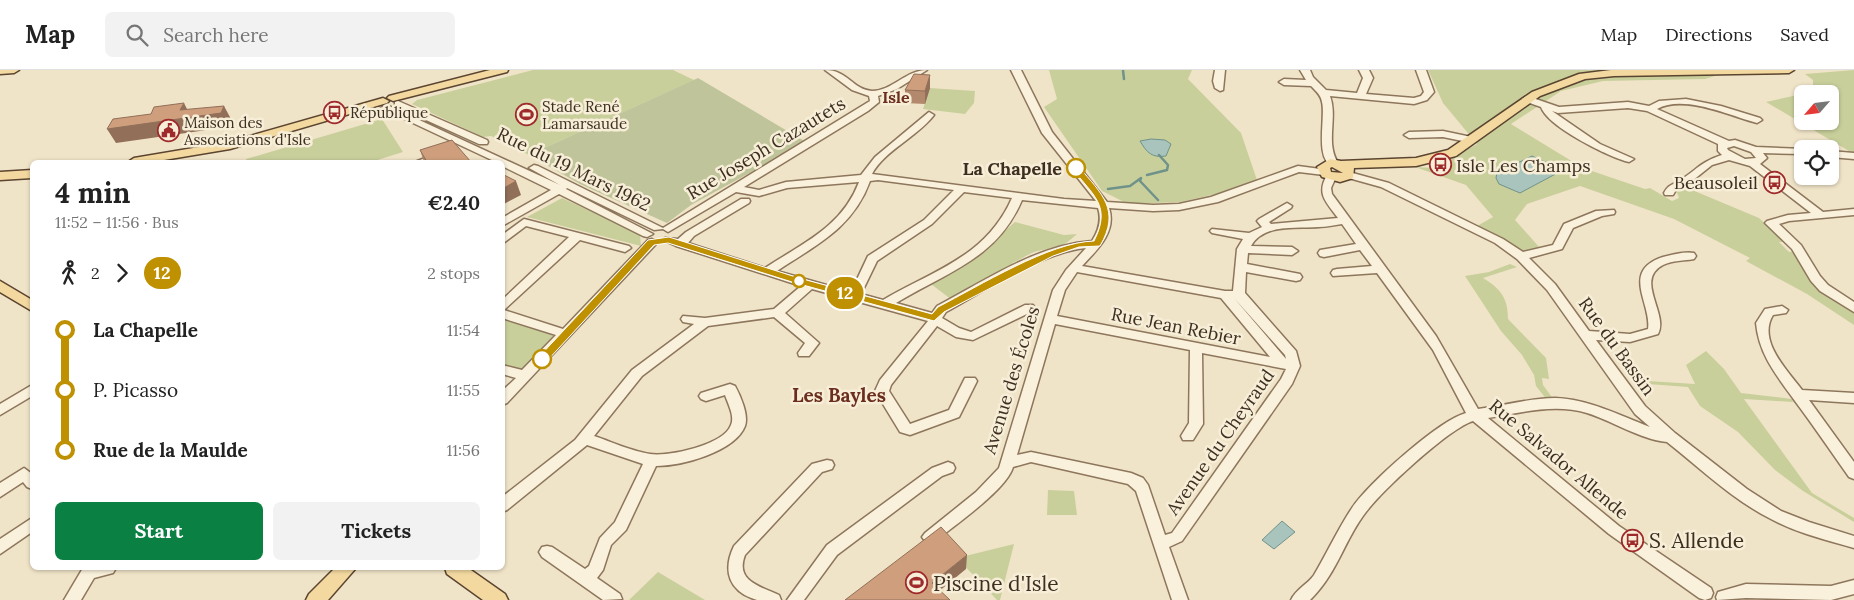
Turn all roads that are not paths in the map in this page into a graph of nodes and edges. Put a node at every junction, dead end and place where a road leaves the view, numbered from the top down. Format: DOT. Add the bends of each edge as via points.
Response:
graph roads {
  1 [pos="14,70"];
  2 [pos="503,70"];
  3 [pos="830,70"];
  4 [pos="848,70"];
  5 [pos="909,70"];
  6 [pos="922,70"];
  7 [pos="1016,70"];
  8 [pos="1220,70"];
  9 [pos="1305,70"];
  10 [pos="1364,70"];
  11 [pos="1421,70"];
  12 [pos="1789,70"];
  13 [pos="0,71"];
  14 [pos="1580,73"];
  15 [pos="839,75"];
  16 [pos="1284,82"];
  17 [pos="1312,82"];
  18 [pos="1220,88"];
  19 [pos="1324,93"];
  20 [pos="872,94"];
  21 [pos="1360,97"];
  22 [pos="1527,99"];
  23 [pos="390,103"];
  24 [pos="1546,107"];
  25 [pos="1650,109"];
  26 [pos="929,115"];
  27 [pos="1757,120"];
  28 [pos="1409,135"];
  29 [pos="1472,140"];
  30 [pos="472,142"];
  31 [pos="1726,144"];
  32 [pos="1755,150"];
  33 [pos="1794,151"];
  34 [pos="1839,155"];
  35 [pos="1729,156"];
  36 [pos="1854,156"];
  37 [pos="1629,158"];
  38 [pos="145,160"];
  39 [pos="426,160"];
  40 [pos="1753,163"];
  41 [pos="1339,169"];
  42 [pos="30,174"];
  43 [pos="0,176"];
  44 [pos="866,176"];
  45 [pos="750,180"];
  46 [pos="562,187"];
  47 [pos="774,187"];
  48 [pos="735,189"];
  49 [pos="961,189"];
  50 [pos="1669,193"];
  51 [pos="1018,196"];
  52 [pos="745,201"];
  53 [pos="1104,205"];
  54 [pos="1287,206"];
  55 [pos="1610,212"];
  56 [pos="1854,212"];
  57 [pos="1821,215"];
  58 [pos="1344,220"];
  59 [pos="505,221"];
  60 [pos="1268,228"];
  61 [pos="1216,231"];
  62 [pos="578,235"];
  63 [pos="669,235"];
  64 [pos="1250,237"];
  65 [pos="505,238"];
  66 [pos="649,238"];
  67 [pos="1097,244"];
  68 [pos="1362,246"];
  69 [pos="625,248"];
  70 [pos="1243,249"];
  71 [pos="1292,251"];
  72 [pos="1324,253"];
  73 [pos="1521,256"];
  74 [pos="1690,256"];
  75 [pos="1240,267"];
  76 [pos="1074,268"];
  77 [pos="1378,269"];
  78 [pos="767,272"];
  79 [pos="1337,273"];
  80 [pos="1296,277"];
  81 [pos="0,286"];
  82 [pos="815,286"];
  83 [pos="1239,294"];
  84 [pos="855,295"];
  85 [pos="1225,295"];
  86 [pos="505,304"];
  87 [pos="886,304"];
  88 [pos="30,305"];
  89 [pos="1029,308"];
  90 [pos="1854,308"];
  91 [pos="1782,310"];
  92 [pos="780,314"];
  93 [pos="505,315"];
  94 [pos="934,318"];
  95 [pos="687,319"];
  96 [pos="1051,319"];
  97 [pos="706,322"];
  98 [pos="566,334"];
  99 [pos="1586,336"];
  100 [pos="1196,348"];
  101 [pos="804,353"];
  102 [pos="1288,365"];
  103 [pos="505,370"];
  104 [pos="526,376"];
  105 [pos="970,381"];
  106 [pos="30,391"];
  107 [pos="1798,395"];
  108 [pos="706,396"];
  109 [pos="505,397"];
  110 [pos="1854,398"];
  111 [pos="0,410"];
  112 [pos="1475,415"];
  113 [pos="1188,436"];
  114 [pos="1670,437"];
  115 [pos="584,438"];
  116 [pos="652,460"];
  117 [pos="1008,463"];
  118 [pos="826,465"];
  119 [pos="948,468"];
  120 [pos="1854,473"];
  121 [pos="30,481"];
  122 [pos="0,491"];
  123 [pos="505,504"];
  124 [pos="30,526"];
  125 [pos="1854,542"];
  126 [pos="1160,544"];
  127 [pos="919,546"];
  128 [pos="0,548"];
  129 [pos="548,552"];
  130 [pos="90,570"];
  131 [pos="345,570"];
  132 [pos="457,570"];
  133 [pos="586,578"];
  134 [pos="1854,587"];
  135 [pos="1310,597"];
  136 [pos="1704,597"];
  137 [pos="1725,598"];
  138 [pos="614,599"];
  139 [pos="72,600"];
  140 [pos="316,600"];
  141 [pos="498,600"];
  142 [pos="773,600"];
  143 [pos="794,600"];
  144 [pos="1180,600"];
  1 -- 13 [label="main road"];
  2 -- 23 [label="main road" via="415,92"];
  3 -- 15 [label="street"];
  4 -- 15 [label="street"];
  5 -- 20 [label="street, Rue Joseph Cazautets"];
  6 -- 20 [label="street" via="882,92"];
  7 -- 53 [label="street" via="1047,133"];
  8 -- 18 [label="street"];
  9 -- 17 [label="street"];
  10 -- 21 [label="street" via="1368,78"];
  11 -- 21 [label="street" via="1428,92 1424,98 1414,101"];
  12 -- 14 [label="main road"];
  14 -- 22 [label="main road"];
  15 -- 20 [label="street" via="861,91"];
  16 -- 17 [label="street"];
  17 -- 19 [label="street"];
  19 -- 21 [label="street"];
  19 -- 41 [label="street" via="1327,102 1327,151"];
  20 -- 45 [label="street, Rue Joseph Cazautets" via="874,102 870,106"];
  22 -- 24 [label="street"];
  22 -- 29 [label="main road"];
  23 -- 30 [label="street"];
  23 -- 38 [label="main road" via="361,107 219,147"];
  24 -- 25 [label="street" via="1558,110 1628,106"];
  24 -- 37 [label="street" via="1548,113 1589,142 1612,154"];
  25 -- 27 [label="street" via="1666,100 1701,104"];
  25 -- 31 [label="street"];
  26 -- 44 [label="street" via="872,166"];
  28 -- 29 [label="street" via="1443,134"];
  29 -- 41 [label="main road" via="1452,153 1434,159"];
  30 -- 39 [label="street"];
  30 -- 46 [label="street"];
  31 -- 32 [label="street" via="1735,143"];
  31 -- 35 [label="street" via="1722,146 1723,151"];
  32 -- 33 [label="street"];
  32 -- 40 [label="street" via="1762,158"];
  34 -- 36 [label="street"];
  35 -- 40 [label="street"];
  35 -- 50 [label="street" via="1708,163"];
  40 -- 57 [label="street"];
  41 -- 53 [label="street, Rue du Bassin" via="1298,169 1214,200 1179,207"];
  41 -- 58 [label="street, Rue Salvador Allende" via="1326,188 1326,194"];
  41 -- 73 [label="street, Rue du Bassin" via="1385,185 1499,241"];
  42 -- 43 [label="main road"];
  44 -- 47 [label="street"];
  44 -- 49 [label="street"];
  44 -- 78 [label="street" via="854,206 843,219 826,234"];
  45 -- 47 [label="street" via="761,186"];
  45 -- 48 [label="street, Rue Joseph Cazautets"];
  46 -- 59 [label="street"];
  46 -- 63 [label="street, Rue du 19 Mars 1962"];
  46 -- 66 [label="street"];
  47 -- 48 [label="street" via="759,193"];
  48 -- 63 [label="street, Rue Joseph Cazautets"];
  49 -- 51 [label="street"];
  49 -- 84 [label="street" via="928,222 872,259"];
  51 -- 53 [label="street"];
  51 -- 87 [label="street" via="1014,208 989,241 954,268"];
  52 -- 63 [label="street" via="690,234"];
  53 -- 67 [label="street, Avenue des Écoles" via="1106,227"];
  54 -- 60 [label="street" via="1266,218 1264,222"];
  55 -- 73 [label="street" via="1600,212 1568,226 1558,247"];
  56 -- 57 [label="street"];
  57 -- 90 [label="street" via="1771,223 1797,247 1824,288"];
  58 -- 60 [label="street"];
  58 -- 68 [label="street, Rue Salvador Allende"];
  60 -- 64 [label="street"];
  61 -- 64 [label="street"];
  62 -- 65 [label="street" via="524,222"];
  62 -- 69 [label="street"];
  62 -- 86 [label="street"];
  63 -- 66 [label="street"];
  63 -- 66 [label="street"];
  63 -- 78 [label="street, Rue du 19 Mars 1962"];
  64 -- 70 [label="street"];
  66 -- 98 [label="street"];
  67 -- 76 [label="street, Avenue des Écoles"];
  67 -- 94 [label="street" via="1078,244 1050,254 941,309"];
  68 -- 72 [label="street"];
  68 -- 77 [label="street, Rue Salvador Allende"];
  70 -- 71 [label="street"];
  70 -- 75 [label="street"];
  73 -- 99 [label="street, Rue du Bassin" via="1551,287"];
  74 -- 99 [label="street" via="1660,261 1649,270 1644,281 1654,331 1646,336"];
  75 -- 80 [label="street"];
  75 -- 83 [label="street"];
  76 -- 85 [label="street"];
  76 -- 96 [label="street, Avenue des Écoles" via="1060,290"];
  77 -- 79 [label="street"];
  77 -- 112 [label="street, Rue Salvador Allende" via="1433,340"];
  78 -- 82 [label="street, Rue du 19 Mars 1962"];
  81 -- 88 [label="main road"];
  82 -- 84 [label="street, Rue du 19 Mars 1962"];
  82 -- 92 [label="street"];
  83 -- 85 [label="street"];
  83 -- 102 [label="street, Avenue du Cheyraud" via="1291,354"];
  84 -- 87 [label="street, Rue du 19 Mars 1962"];
  85 -- 102 [label="street, Avenue du Cheyraud"];
  87 -- 94 [label="street, Rue du 19 Mars 1962"];
  89 -- 94 [label="street, Rue du 19 Mars 1962" via="972,336 966,336"];
  91 -- 107 [label="street" via="1769,312 1762,323 1763,333 1767,352"];
  92 -- 97 [label="street"];
  92 -- 101 [label="street" via="813,343"];
  93 -- 98 [label="street"];
  94 -- 105 [label="street" via="932,325 884,383 884,395 905,428 916,430 954,413"];
  95 -- 97 [label="street"];
  96 -- 100 [label="street, Rue Jean Rebier"];
  96 -- 117 [label="street, Avenue des Écoles"];
  97 -- 115 [label="street" via="636,373"];
  98 -- 104 [label="street"];
  99 -- 114 [label="street, Rue du Bassin" via="1640,410"];
  100 -- 102 [label="street, Rue Jean Rebier"];
  100 -- 113 [label="street" via="1196,424"];
  102 -- 126 [label="street, Avenue du Cheyraud" via="1287,381 1177,537"];
  103 -- 104 [label="street"];
  104 -- 109 [label="street"];
  106 -- 111 [label="street"];
  107 -- 110 [label="street"];
  107 -- 120 [label="street"];
  108 -- 116 [label="street" via="730,389 739,419 738,428 726,442 716,447"];
  112 -- 114 [label="street" via="1568,404"];
  112 -- 135 [label="street" via="1459,420 1434,438 1358,511"];
  112 -- 136 [label="street, Rue Salvador Allende" via="1614,530"];
  114 -- 125 [label="street, Rue du Bassin" via="1776,515"];
  115 -- 116 [label="street"];
  115 -- 123 [label="street"];
  116 -- 133 [label="street" via="621,526 605,542 596,570"];
  117 -- 126 [label="street" via="1031,457 1138,482"];
  117 -- 127 [label="street, Avenue des Écoles" via="999,478 981,496"];
  118 -- 142 [label="street" via="817,468 739,551 733,563 740,582"];
  119 -- 143 [label="street" via="937,472 832,550"];
  121 -- 122 [label="street" via="24,474"];
  124 -- 128 [label="street"];
  126 -- 144 [label="street"];
  129 -- 133 [label="street"];
  130 -- 139 [label="street"];
  131 -- 140 [label="main road"];
  132 -- 141 [label="main road"];
  133 -- 138 [label="street"];
  134 -- 137 [label="street" via="1831,593 1746,591"];
  136 -- 137 [label="street" via="1716,593"];
}
